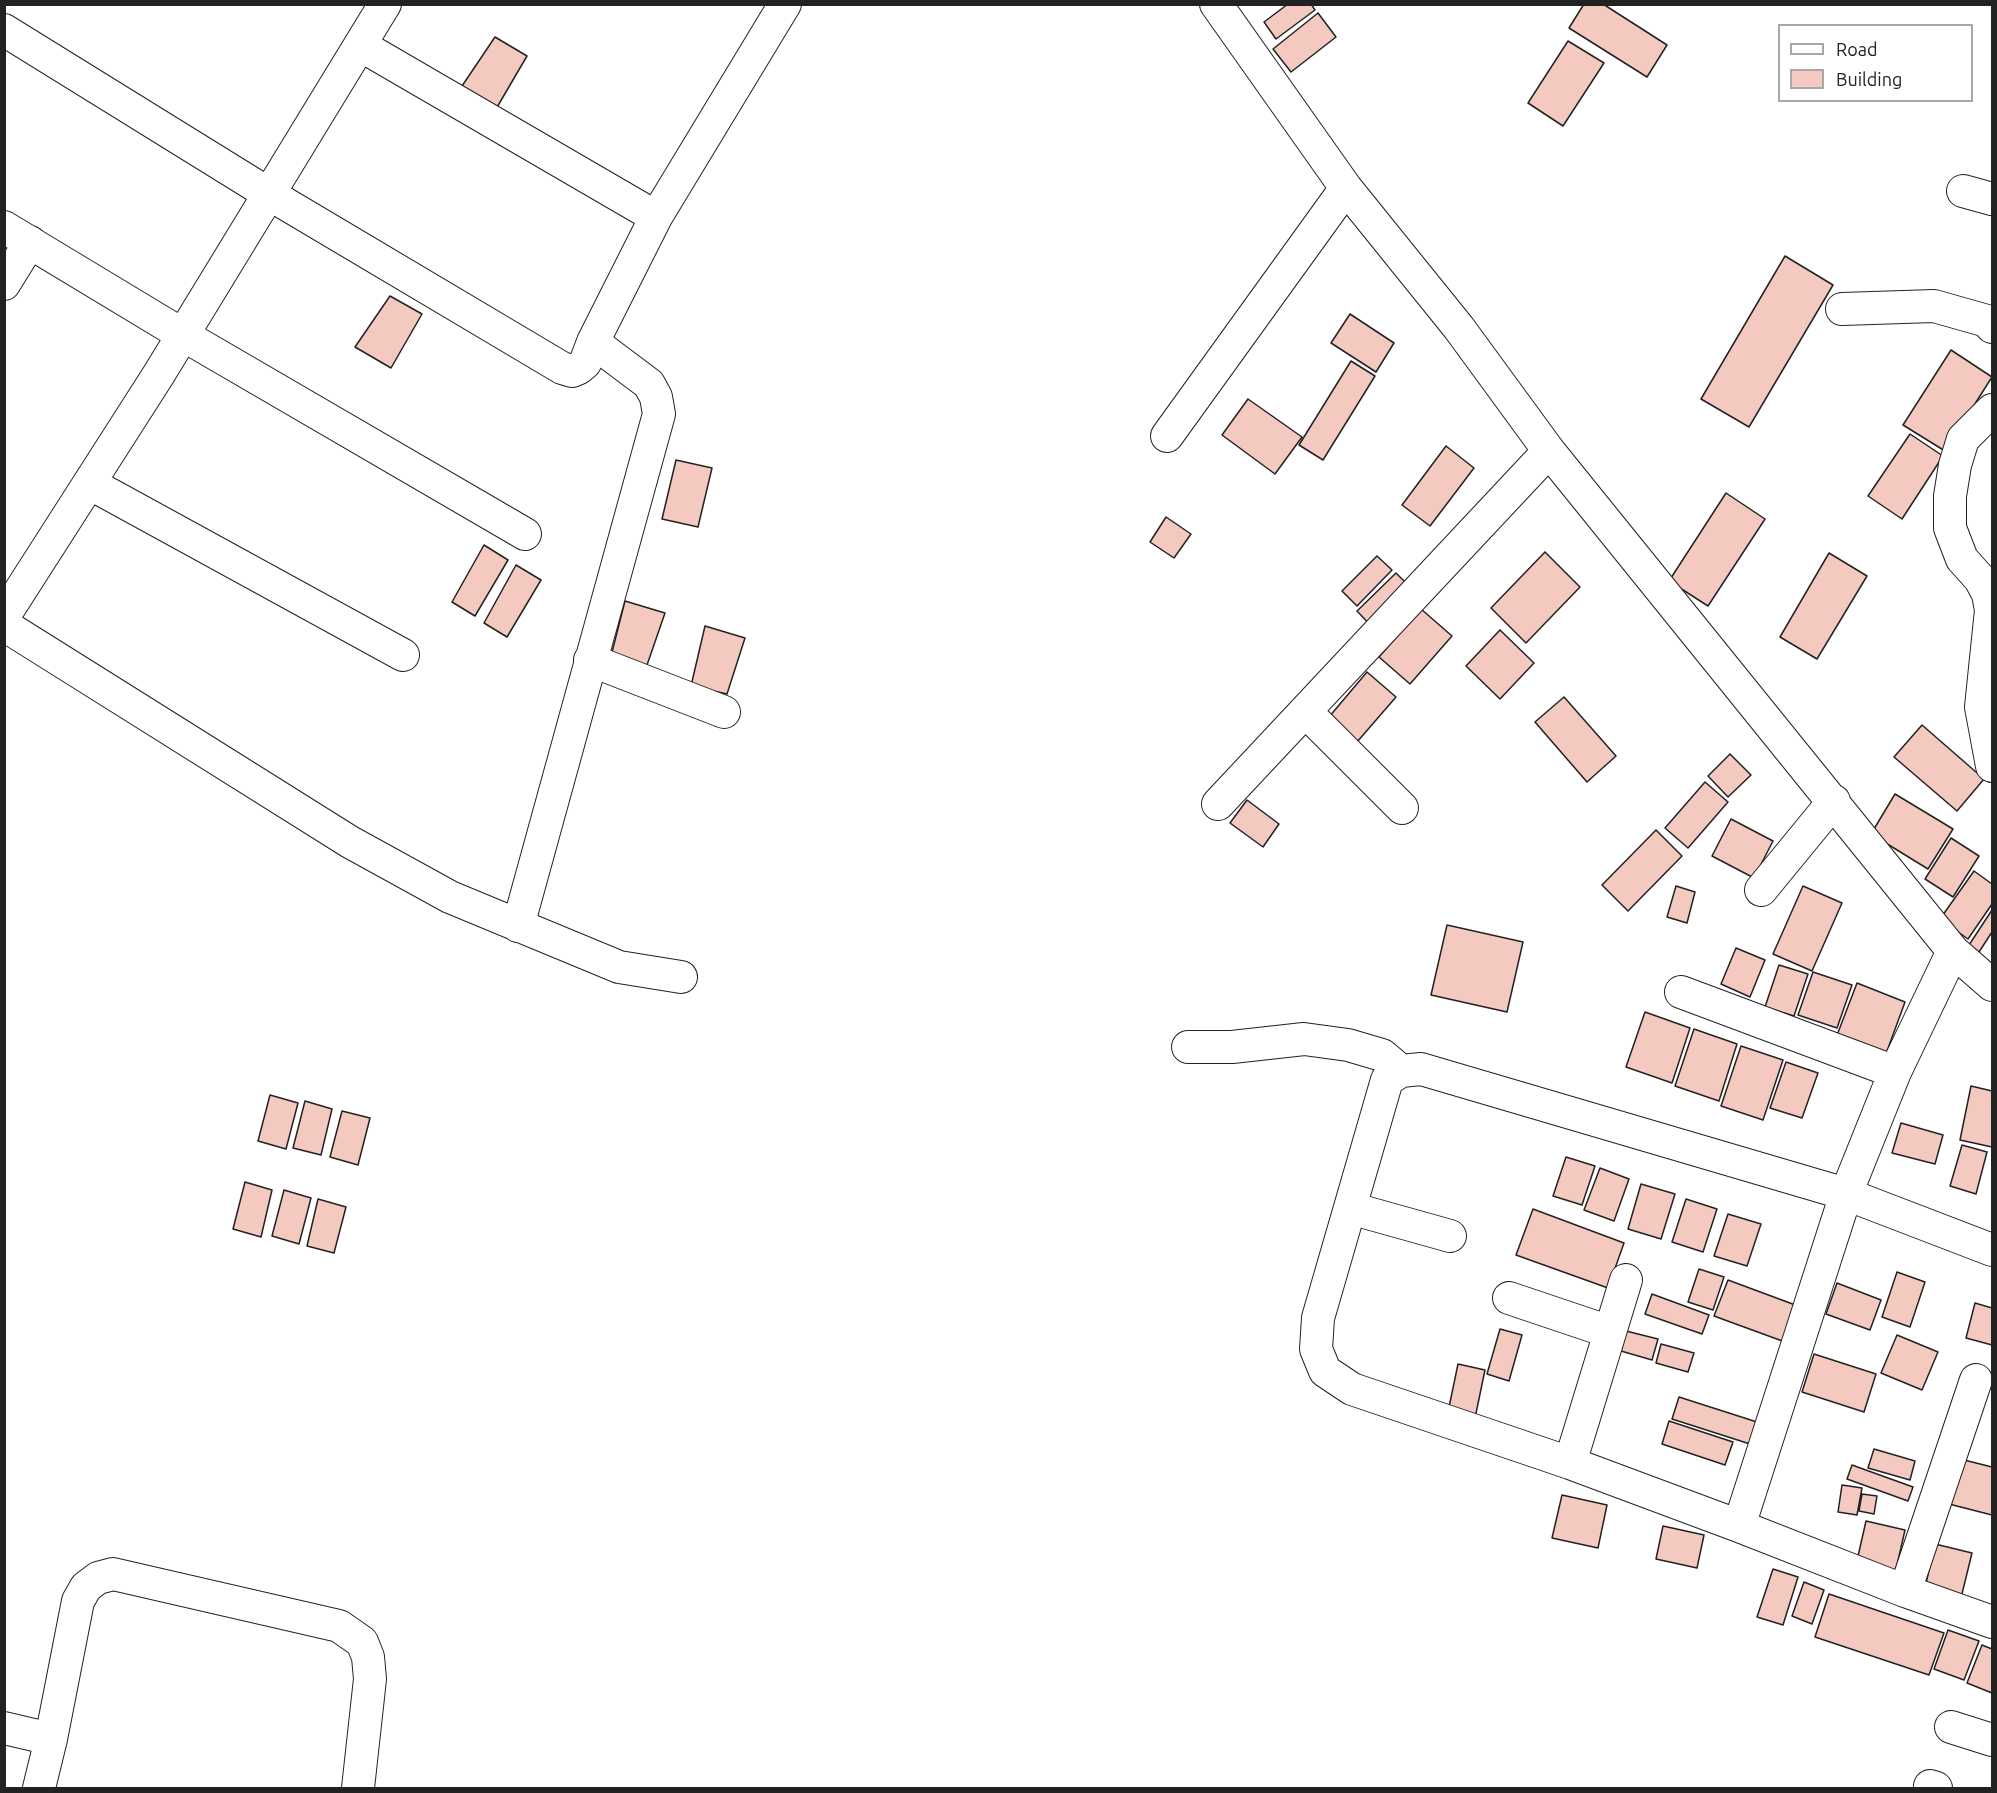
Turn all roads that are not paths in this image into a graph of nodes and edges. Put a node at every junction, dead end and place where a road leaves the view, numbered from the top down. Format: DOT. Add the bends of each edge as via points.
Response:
graph roads {
  1 [pos="385,4"];
  2 [pos="785,4"];
  3 [pos="1216,4"];
  4 [pos="4,30"];
  5 [pos="360,45"];
  6 [pos="1346,188"];
  7 [pos="269,194"];
  8 [pos="656,218"];
  9 [pos="17,234"];
  10 [pos="4,284"];
  11 [pos="1842,309"];
  12 [pos="1992,327"];
  13 [pos="183,335"];
  14 [pos="593,342"];
  15 [pos="1992,410"];
  16 [pos="1167,436"];
  17 [pos="1550,451"];
  18 [pos="89,483"];
  19 [pos="525,534"];
  20 [pos="4,616"];
  21 [pos="4,625"];
  22 [pos="403,655"];
  23 [pos="590,660"];
  24 [pos="1987,709"];
  25 [pos="1305,711"];
  26 [pos="724,712"];
  27 [pos="1992,766"];
  28 [pos="1834,801"];
  29 [pos="1218,804"];
  30 [pos="1402,808"];
  31 [pos="1761,890"];
  32 [pos="518,926"];
  33 [pos="1953,951"];
  34 [pos="681,977"];
  35 [pos="1992,984"];
  36 [pos="1680,992"];
  37 [pos="1188,1047"];
  38 [pos="1401,1071"];
  39 [pos="1895,1072"];
  40 [pos="1846,1194"];
  41 [pos="1350,1208"];
  42 [pos="1450,1236"];
  43 [pos="1992,1250"];
  44 [pos="1626,1280"];
  45 [pos="1509,1298"];
  46 [pos="1610,1332"];
  47 [pos="1976,1380"];
  48 [pos="1570,1463"];
  49 [pos="1739,1526"];
  50 [pos="1905,1591"];
  51 [pos="1992,1622"];
  52 [pos="1951,1727"];
  53 [pos="4,1728"];
  54 [pos="51,1739"];
  55 [pos="1992,1740"];
  56 [pos="39,1788"];
  57 [pos="358,1788"];
  1 -- 5 [label="street"];
  2 -- 8 [label="street"];
  3 -- 6 [label="street"];
  4 -- 7 [label="street"];
  5 -- 7 [label="street"];
  5 -- 8 [label="street"];
  6 -- 16 [label="street"];
  6 -- 17 [label="street" via="1459,328"];
  7 -- 13 [label="street"];
  7 -- 14 [label="street" via="562,368 572,370 585,363"];
  8 -- 14 [label="street"];
  9 -- 10 [label="street"];
  9 -- 13 [label="street"];
  11 -- 12 [label="street" via="1934,306 1987,321"];
  13 -- 18 [label="street"];
  13 -- 19 [label="street"];
  14 -- 23 [label="street" via="649,384 657,397 659,414"];
  15 -- 24 [label="street" via="1963,439 1950,496 1950,528 1962,559 1988,594 1991,610"];
  17 -- 25 [label="street"];
  17 -- 28 [label="street"];
  18 -- 20 [label="street"];
  18 -- 22 [label="street"];
  21 -- 32 [label="street" via="350,842 450,897"];
  23 -- 26 [label="street"];
  23 -- 32 [label="street"];
  24 -- 27 [label="street"];
  25 -- 29 [label="street"];
  25 -- 30 [label="street"];
  28 -- 31 [label="street"];
  28 -- 33 [label="street"];
  32 -- 34 [label="street" via="619,968"];
  33 -- 35 [label="street"];
  33 -- 39 [label="street"];
  36 -- 39 [label="street"];
  37 -- 38 [label="street" via="1232,1047 1304,1039 1382,1055"];
  38 -- 40 [label="street" via="1421,1070"];
  38 -- 41 [label="street" via="1387,1080"];
  39 -- 40 [label="street"];
  40 -- 43 [label="street"];
  40 -- 49 [label="street"];
  41 -- 42 [label="street"];
  41 -- 48 [label="street" via="1318,1318 1316,1349 1325,1371 1352,1389"];
  44 -- 46 [label="street"];
  45 -- 46 [label="street"];
  46 -- 48 [label="street"];
  47 -- 50 [label="street"];
  48 -- 49 [label="street"];
  49 -- 50 [label="street"];
  50 -- 51 [label="street"];
  52 -- 55 [label="street"];
  53 -- 54 [label="street"];
  54 -- 56 [label="street"];
  54 -- 57 [label="street" via="78,1601 86,1587 113,1574 339,1626 362,1642 370,1679"];
}
